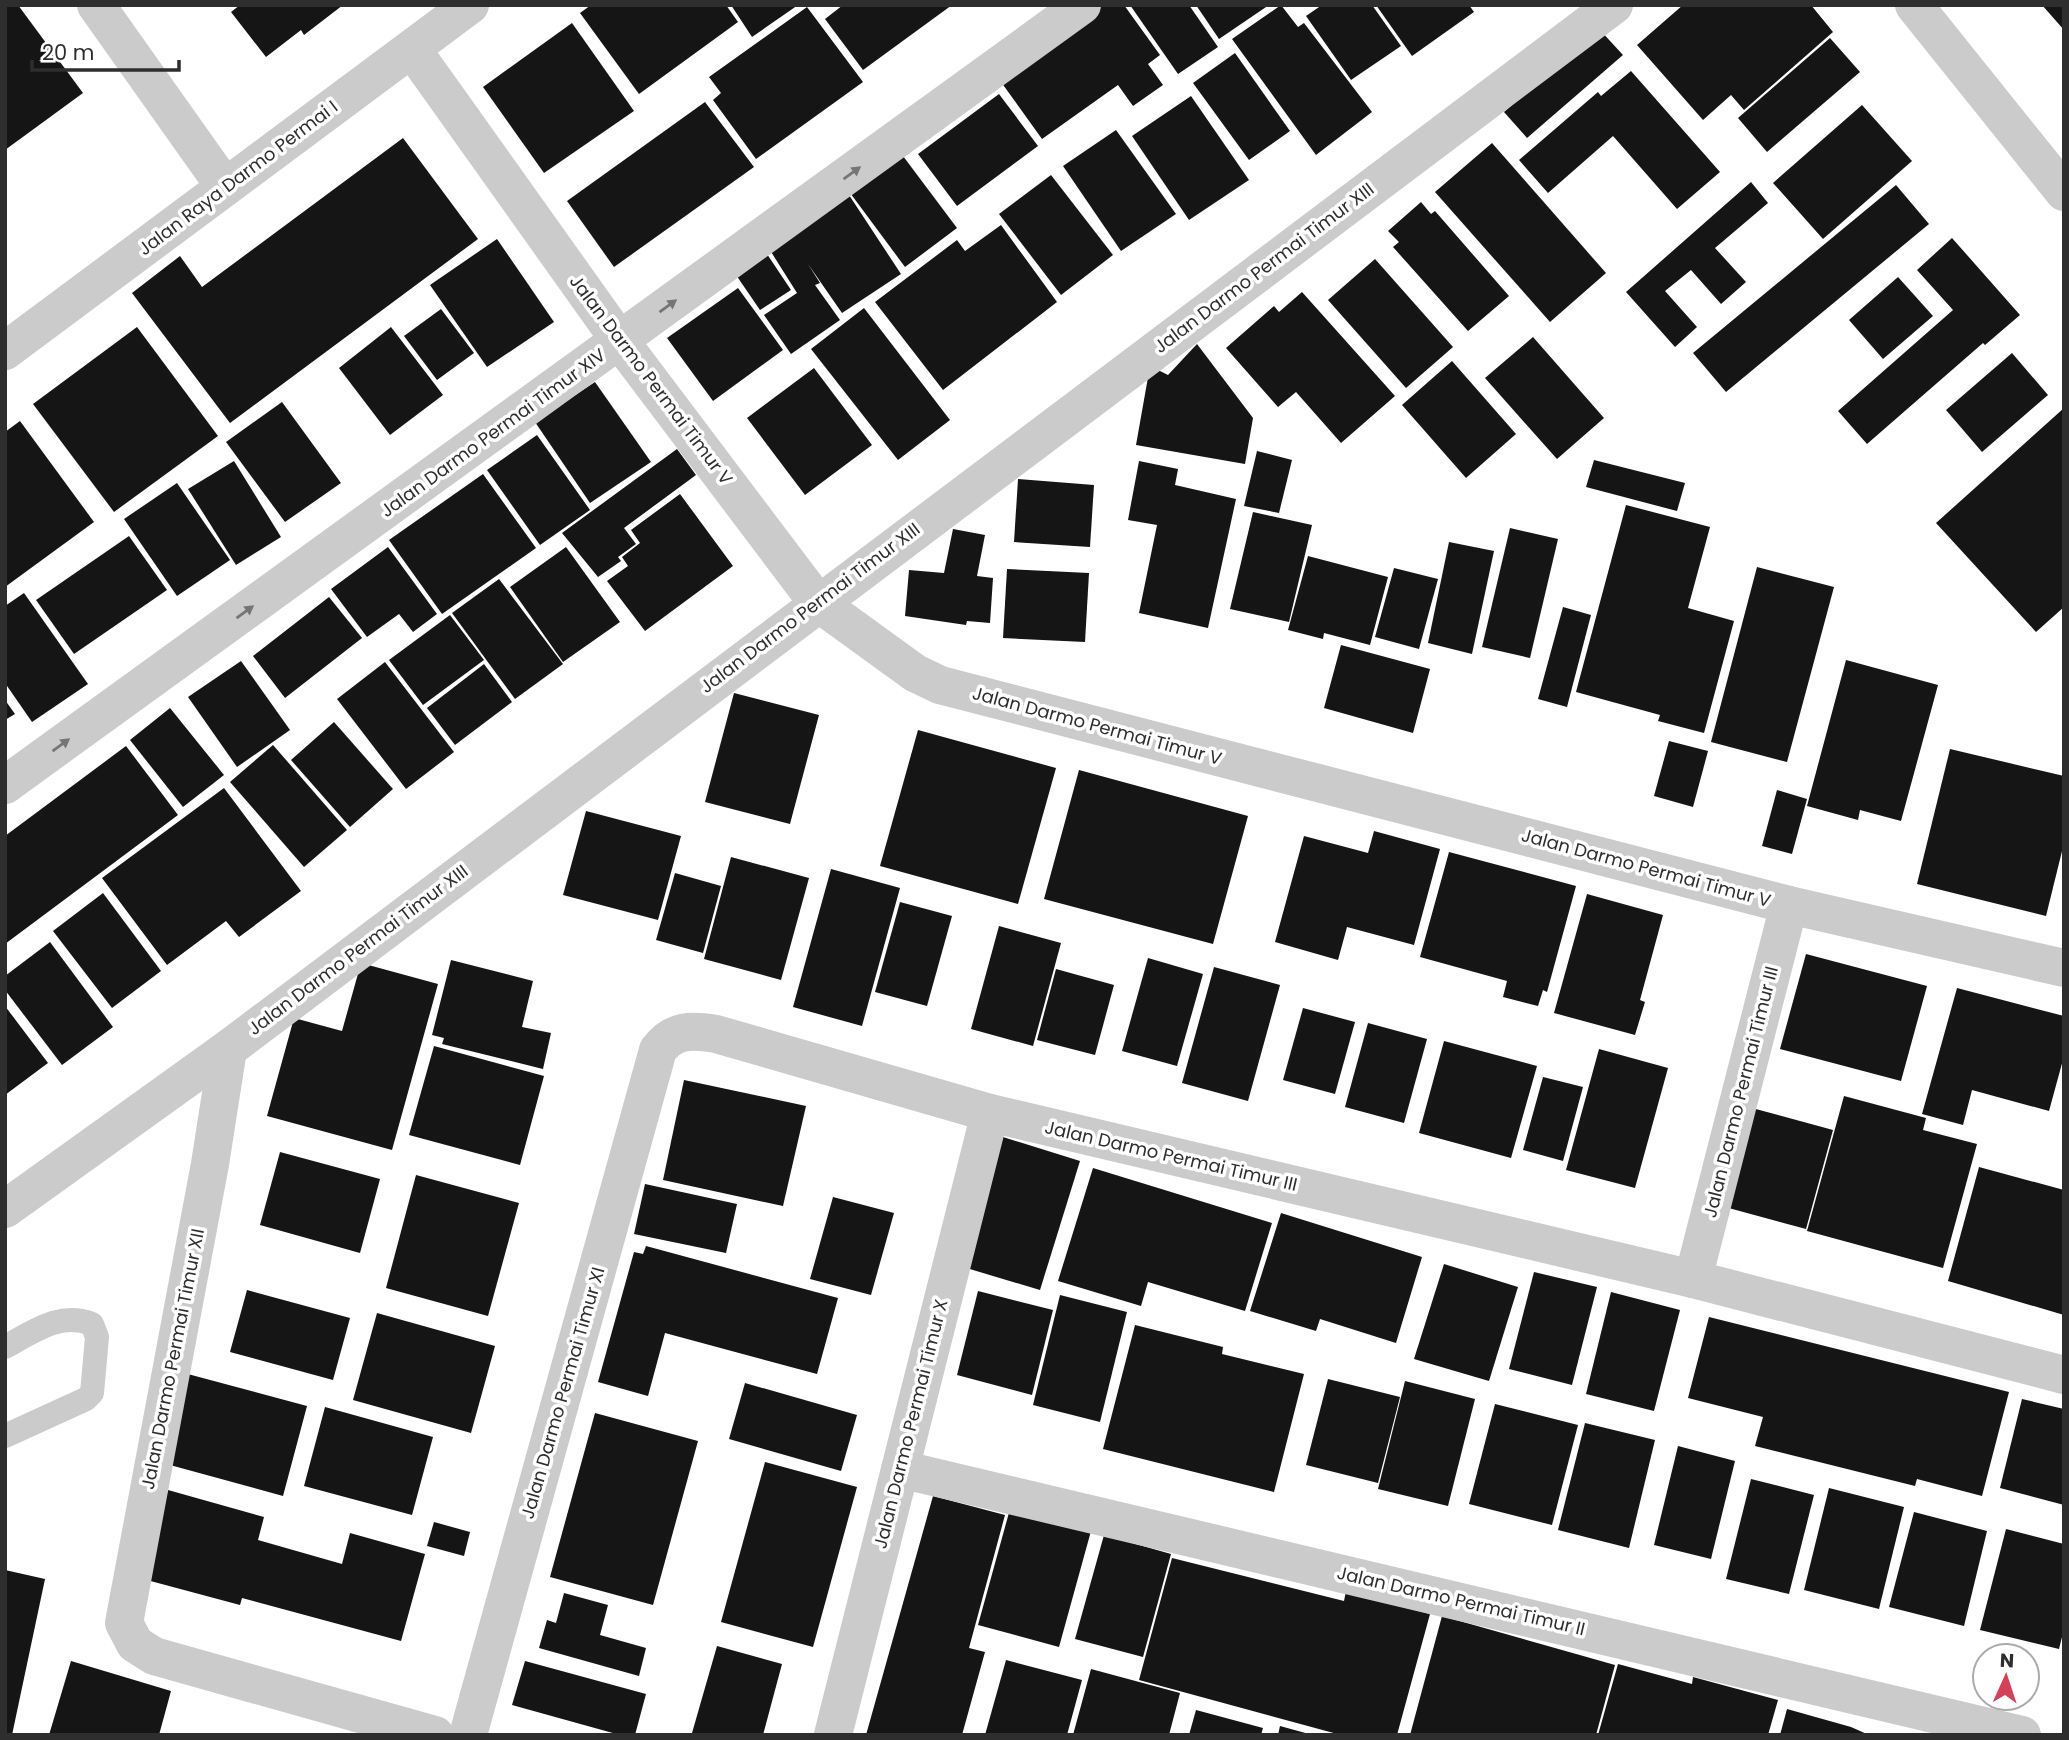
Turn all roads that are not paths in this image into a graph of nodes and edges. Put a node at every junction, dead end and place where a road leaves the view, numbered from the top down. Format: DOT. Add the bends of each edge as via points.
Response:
graph roads {
  1 [pos="96,5"];
  2 [pos="470,5"];
  3 [pos="1082,5"];
  4 [pos="1614,5"];
  5 [pos="1914,5"];
  6 [pos="412,49"];
  7 [pos="225,187"];
  8 [pos="2064,192"];
  9 [pos="620,341"];
  10 [pos="5,351"];
  11 [pos="817,603"];
  12 [pos="5,785"];
  13 [pos="1788,905"];
  14 [pos="2064,968"];
  15 [pos="228,1049"];
  16 [pos="658,1050"];
  17 [pos="990,1113"];
  18 [pos="5,1209"];
  19 [pos="1693,1279"];
  20 [pos="5,1347"];
  21 [pos="2064,1375"];
  22 [pos="5,1437"];
  23 [pos="900,1469"];
  24 [pos="435,1735"];
  25 [pos="468,1735"];
  26 [pos="833,1735"];
  27 [pos="2022,1735"];
  1 -- 7 [label="street"];
  2 -- 6 [label="street, Jalan Raya Darmo Permai I"];
  9 -- 3 [label="street, Jalan Darmo Permai Timur XIV, one-way"];
  4 -- 11 [label="street, Jalan Darmo Permai Timur XIII"];
  5 -- 8 [label="street"];
  6 -- 7 [label="street, Jalan Raya Darmo Permai I"];
  6 -- 9 [label="street, Jalan Darmo Permai Timur V"];
  7 -- 10 [label="street, Jalan Raya Darmo Permai I"];
  9 -- 11 [label="street, Jalan Darmo Permai Timur V"];
  12 -- 9 [label="street, Jalan Darmo Permai Timur XIV, one-way"];
  11 -- 13 [label="street, Jalan Darmo Permai Timur V" via="915,673 940,685"];
  11 -- 15 [label="street, Jalan Darmo Permai Timur XIII"];
  13 -- 14 [label="street, Jalan Darmo Permai Timur V"];
  13 -- 19 [label="street, Jalan Darmo Permai Timur III"];
  15 -- 18 [label="street, Jalan Darmo Permai Timur XIII"];
  15 -- 24 [label="street, Jalan Darmo Permai Timur XII" via="124,1623 135,1644 154,1656"];
  16 -- 17 [label="street, Jalan Darmo Permai Timur III" via="681,1032 716,1034"];
  16 -- 25 [label="street, Jalan Darmo Permai Timur XI"];
  17 -- 19 [label="street, Jalan Darmo Permai Timur III"];
  17 -- 23 [label="street, Jalan Darmo Permai Timur X"];
  19 -- 21 [label="street, Jalan Darmo Permai Timur III"];
  20 -- 22 [label="lane" via="61,1319 79,1318 92,1324 97,1337 94,1386 86,1399"];
  23 -- 26 [label="street, Jalan Darmo Permai Timur X"];
  23 -- 27 [label="street, Jalan Darmo Permai Timur II"];
}
